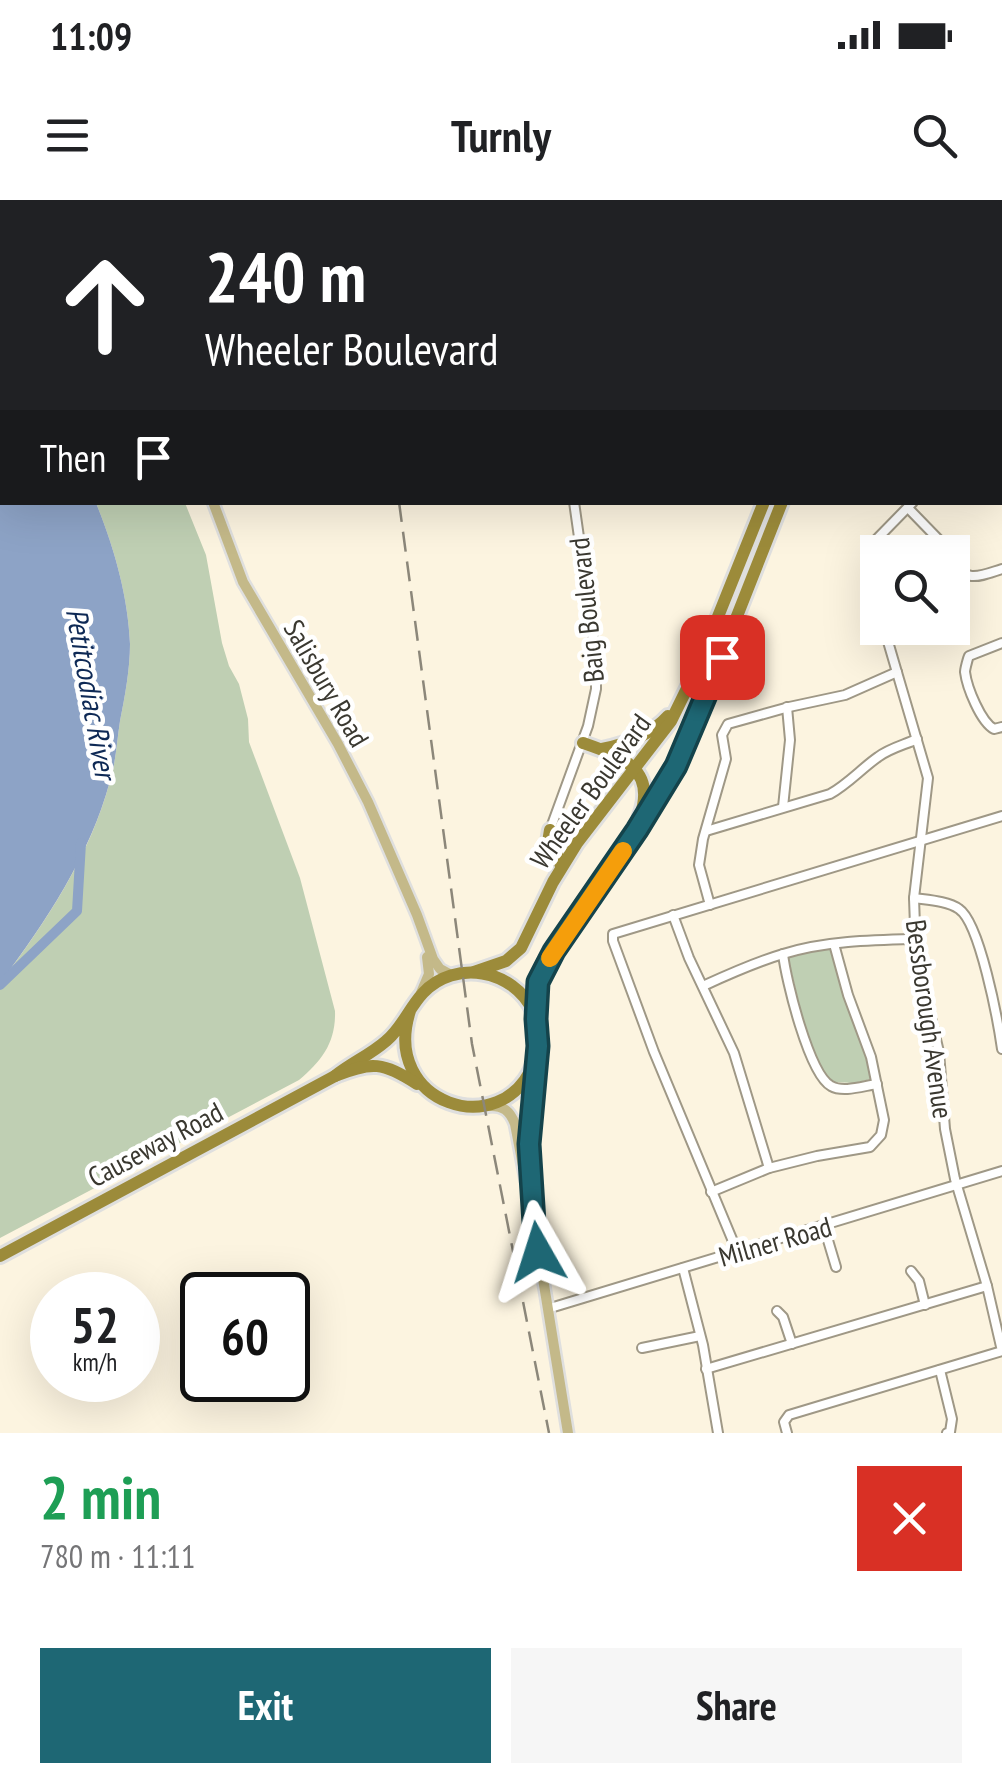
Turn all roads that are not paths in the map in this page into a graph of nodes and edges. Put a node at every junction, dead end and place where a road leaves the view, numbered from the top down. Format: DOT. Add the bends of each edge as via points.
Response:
graph roads {
  1 [pos="214,505"];
  2 [pos="574,505"];
  3 [pos="763,505"];
  4 [pos="781,505"];
  5 [pos="910,505"];
  6 [pos="881,535"];
  7 [pos="935,535"];
  8 [pos="1002,569"];
  9 [pos="970,576"];
  10 [pos="1002,642"];
  11 [pos="889,645"];
  12 [pos="897,672"];
  13 [pos="687,690"];
  14 [pos="787,708"];
  15 [pos="1002,727"];
  16 [pos="917,739"];
  17 [pos="583,743"];
  18 [pos="601,749"];
  19 [pos="636,768"];
  20 [pos="784,806"];
  21 [pos="1002,816"];
  22 [pos="550,830"];
  23 [pos="706,830"];
  24 [pos="922,840"];
  25 [pos="624,850"];
  26 [pos="561,867"];
  27 [pos="402,885"];
  28 [pos="914,898"];
  29 [pos="710,905"];
  30 [pos="673,915"];
  31 [pos="914,939"];
  32 [pos="834,944"];
  33 [pos="783,954"];
  34 [pos="474,972"];
  35 [pos="452,974"];
  36 [pos="703,986"];
  37 [pos="413,1006"];
  38 [pos="536,1019"];
  39 [pos="1002,1048"];
  40 [pos="537,1055"];
  41 [pos="335,1076"];
  42 [pos="877,1084"];
  43 [pos="428,1090"];
  44 [pos="483,1106"];
  45 [pos="770,1168"];
  46 [pos="1002,1172"];
  47 [pos="957,1186"];
  48 [pos="710,1192"];
  49 [pos="534,1223"];
  50 [pos="824,1227"];
  51 [pos="737,1251"];
  52 [pos="0,1256"];
  53 [pos="836,1267"];
  54 [pos="684,1268"];
  55 [pos="912,1271"];
  56 [pos="987,1286"];
  57 [pos="925,1305"];
  58 [pos="547,1310"];
  59 [pos="776,1310"];
  60 [pos="700,1336"];
  61 [pos="792,1344"];
  62 [pos="642,1348"];
  63 [pos="1002,1351"];
  64 [pos="706,1369"];
  65 [pos="940,1370"];
  66 [pos="568,1433"];
  67 [pos="718,1433"];
  68 [pos="787,1433"];
  69 [pos="947,1433"];
  1 -- 27 [label="main road, Salisbury Road" via="243,582 346,759"];
  2 -- 17 [label="street, Baig Boulevard" via="596,669"];
  3 -- 13 [label="highway, Wheeler Boulevard"];
  4 -- 25 [label="highway, Wheeler Boulevard" via="685,748"];
  5 -- 6 [label="street"];
  5 -- 7 [label="street"];
  8 -- 9 [label="street"];
  10 -- 15 [label="street" via="969,656 965,670 985,724"];
  11 -- 12 [label="street, Bessborough Avenue"];
  12 -- 14 [label="street" via="845,696"];
  12 -- 16 [label="street, Bessborough Avenue"];
  13 -- 18 [label="highway" via="655,728"];
  13 -- 19 [label="highway, Wheeler Boulevard"];
  14 -- 20 [label="street"];
  14 -- 23 [label="street" via="728,724 722,734 726,759"];
  16 -- 20 [label="street" via="877,757 830,794"];
  16 -- 24 [label="street, Bessborough Avenue" via="928,778"];
  17 -- 18 [label="highway"];
  17 -- 22 [label="street, Baig Boulevard"];
  18 -- 19 [label="highway"];
  19 -- 25 [label="highway" via="644,800"];
  19 -- 26 [label="highway, Wheeler Boulevard"];
  20 -- 23 [label="street"];
  21 -- 24 [label="street"];
  22 -- 26 [label="highway" via="548,842"];
  23 -- 29 [label="street" via="699,865"];
  24 -- 28 [label="street, Bessborough Avenue"];
  24 -- 29 [label="street"];
  25 -- 38 [label="highway, Wheeler Boulevard" via="542,972"];
  26 -- 34 [label="highway, Wheeler Boulevard" via="518,952"];
  27 -- 35 [label="main road, Salisbury Road" via="436,965"];
  27 -- 37 [label="main road, Salisbury Road" via="428,964"];
  28 -- 31 [label="street, Bessborough Avenue"];
  28 -- 39 [label="street" via="957,906 969,918"];
  29 -- 30 [label="street"];
  30 -- 36 [label="street"];
  30 -- 48 [label="street" via="613,934 612,941"];
  31 -- 32 [label="street"];
  31 -- 47 [label="street, Bessborough Avenue" via="939,1052"];
  32 -- 33 [label="street"];
  32 -- 42 [label="street"];
  33 -- 36 [label="street"];
  33 -- 42 [label="street" via="820,1076 842,1090"];
  34 -- 35 [label="highway"];
  34 -- 38 [label="highway" via="508,982"];
  35 -- 37 [label="highway"];
  36 -- 45 [label="street" via="734,1053"];
  37 -- 41 [label="highway, Causeway Road" via="384,1043"];
  37 -- 43 [label="highway" via="406,1054"];
  38 -- 40 [label="highway"];
  40 -- 44 [label="highway" via="518,1088"];
  40 -- 49 [label="main road" via="529,1144"];
  41 -- 43 [label="highway, Causeway Road" via="378,1065"];
  41 -- 52 [label="highway, Causeway Road"];
  42 -- 45 [label="street" via="884,1120 870,1147"];
  43 -- 44 [label="highway" via="458,1106"];
  44 -- 49 [label="main road" via="512,1116"];
  45 -- 48 [label="street"];
  46 -- 47 [label="street, Milner Road"];
  47 -- 50 [label="street, Milner Road"];
  47 -- 56 [label="street, Bessborough Avenue"];
  48 -- 51 [label="street"];
  49 -- 58 [label="main road"];
  50 -- 51 [label="street, Milner Road"];
  50 -- 53 [label="street"];
  51 -- 54 [label="street, Milner Road"];
  54 -- 58 [label="street, Milner Road"];
  54 -- 60 [label="street"];
  55 -- 57 [label="street"];
  56 -- 57 [label="street"];
  56 -- 63 [label="street, Bessborough Avenue"];
  57 -- 61 [label="street"];
  58 -- 66 [label="main road"];
  59 -- 61 [label="street"];
  60 -- 62 [label="street"];
  60 -- 64 [label="street"];
  61 -- 64 [label="street"];
  63 -- 65 [label="street"];
  64 -- 67 [label="street"];
  65 -- 68 [label="street" via="789,1415"];
  65 -- 69 [label="street" via="952,1419"];
}
